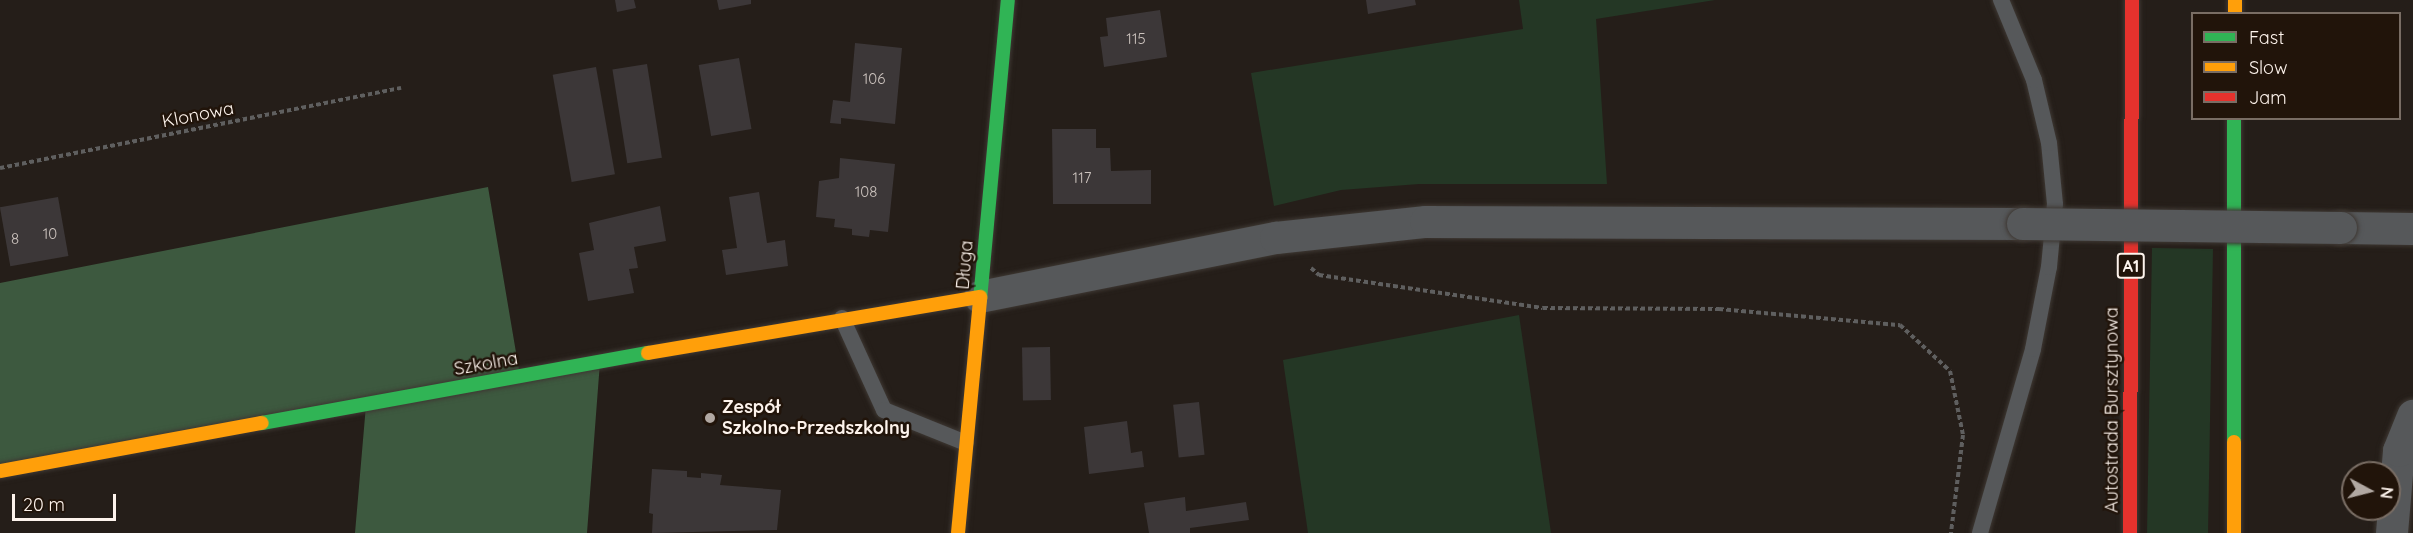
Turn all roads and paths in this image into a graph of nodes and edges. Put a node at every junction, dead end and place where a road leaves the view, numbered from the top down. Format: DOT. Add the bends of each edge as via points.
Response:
graph roads {
  1 [pos="1008,0"];
  2 [pos="2001,0"];
  3 [pos="2133,0"];
  4 [pos="401,88"];
  5 [pos="2234,120"];
  6 [pos="0,168"];
  7 [pos="2413,229"];
  8 [pos="1276,238"];
  9 [pos="980,297"];
  10 [pos="842,318"];
  11 [pos="2413,416"];
  12 [pos="966,443"];
  13 [pos="0,471"];
  14 [pos="958,533"];
  15 [pos="1951,533"];
  16 [pos="1980,533"];
  17 [pos="2130,533"];
  18 [pos="2234,533"];
  19 [pos="2392,533"];
  1 -- 9 [label="main road, Długa"];
  2 -- 16 [label="lane" via="2034,80 2049,143 2055,204 2049,267 2033,349"];
  3 -- 17 [label="main road, Autostrada Bursztynowa / A1"];
  4 -- 6 [label="path, Klonowa"];
  5 -- 18 [label="main road"];
  7 -- 8 [label="street, bridge" via="1473,220 1368,226"];
  8 -- 9 [label="street"];
  8 -- 15 [label="path" via="1319,275 1543,308 1719,309 1900,325 1950,371 1963,435"];
  9 -- 10 [label="main road, Szkolna"];
  9 -- 12 [label="main road, Długa"];
  10 -- 12 [label="lane" via="884,410"];
  10 -- 13 [label="main road, Szkolna"];
  11 -- 19 [label="street" via="2399,452"];
  12 -- 14 [label="main road, Długa"];
}
